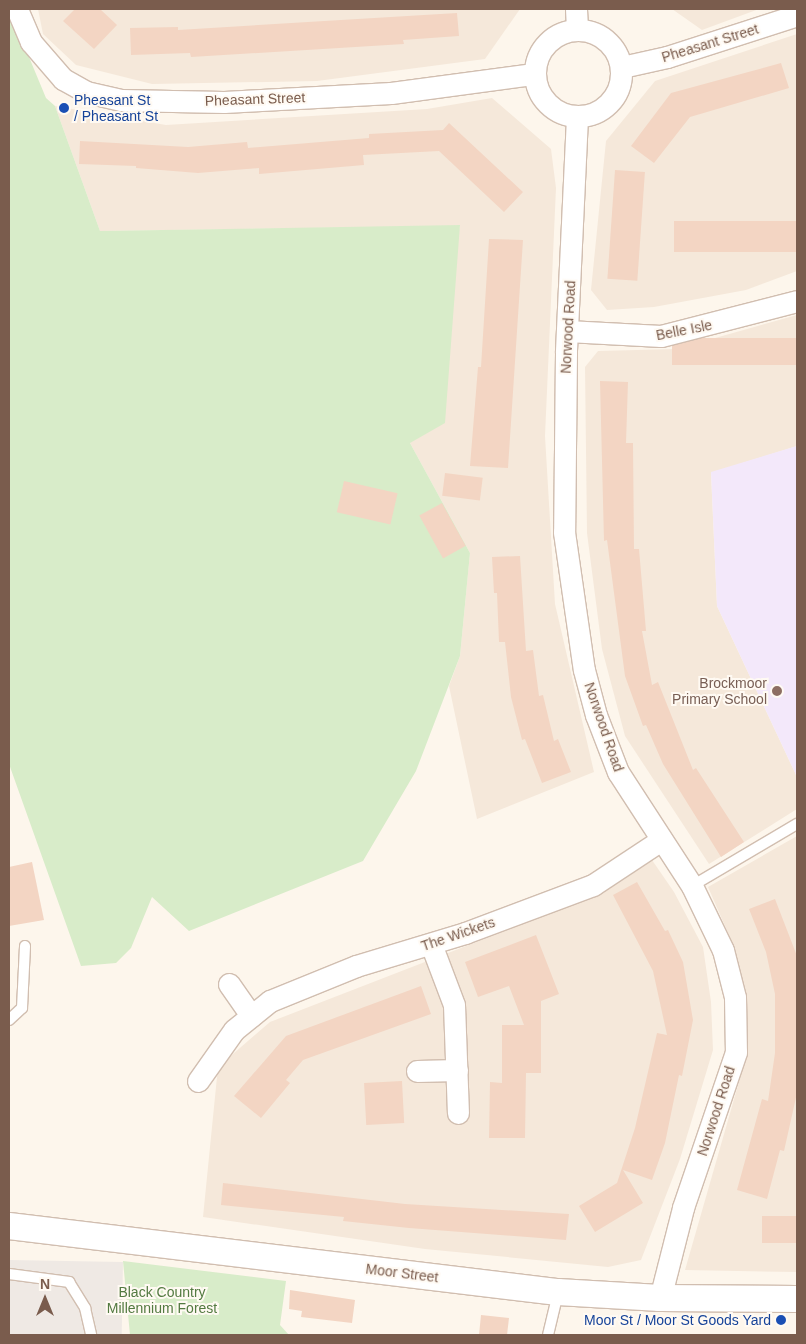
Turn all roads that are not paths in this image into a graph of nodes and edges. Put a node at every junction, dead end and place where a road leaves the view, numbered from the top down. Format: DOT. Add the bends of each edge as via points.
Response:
graph roads {
  1 [pos="17,9"];
  2 [pos="797,15"];
  3 [pos="576,19"];
  4 [pos="622,67"];
  5 [pos="534,74"];
  6 [pos="577,117"];
  7 [pos="797,301"];
  8 [pos="567,331"];
  9 [pos="797,824"];
  10 [pos="661,840"];
  11 [pos="692,886"];
  12 [pos="431,944"];
  13 [pos="25,946"];
  14 [pos="229,984"];
  15 [pos="251,1016"];
  16 [pos="9,1020"];
  17 [pos="456,1070"];
  18 [pos="417,1071"];
  19 [pos="198,1081"];
  20 [pos="458,1113"];
  21 [pos="9,1226"];
  22 [pos="9,1274"];
  23 [pos="558,1292"];
  24 [pos="660,1298"];
  25 [pos="797,1299"];
  26 [pos="91,1335"];
  27 [pos="548,1335"];
  1 -- 5 [label="street, Pheasant Street" via="31,42 63,79 86,92 121,100 224,102 391,93"];
  2 -- 4 [label="street, Pheasant Street" via="667,57"];
  3 -- 4 [label="street" via="607,40 617,52"];
  3 -- 5 [label="street" via="547,42 538,55"];
  4 -- 6 [label="street" via="620,87 611,102 591,115"];
  5 -- 6 [label="street" via="544,100 558,112"];
  6 -- 8 [label="street, Norwood Road"];
  7 -- 8 [label="street, Belle Isle" via="661,336"];
  8 -- 10 [label="street, Norwood Road" via="564,532 584,670 596,715 618,772"];
  9 -- 11 [label="lane"];
  10 -- 11 [label="street, Norwood Road"];
  10 -- 12 [label="street, The Wickets" via="593,885"];
  11 -- 24 [label="street, Norwood Road" via="723,950 735,997 736,1052 683,1208"];
  12 -- 15 [label="street, The Wickets" via="356,966 270,1001"];
  12 -- 17 [label="street" via="454,1005"];
  13 -- 16 [label="lane" via="22,1008"];
  14 -- 15 [label="street"];
  15 -- 19 [label="street, The Wickets" via="234,1030"];
  17 -- 18 [label="street"];
  17 -- 20 [label="street"];
  21 -- 23 [label="street, Moor Street"];
  22 -- 26 [label="lane" via="69,1282 85,1308"];
  23 -- 24 [label="street, Moor Street"];
  23 -- 27 [label="lane"];
  24 -- 25 [label="street, Moor Street"];
}
